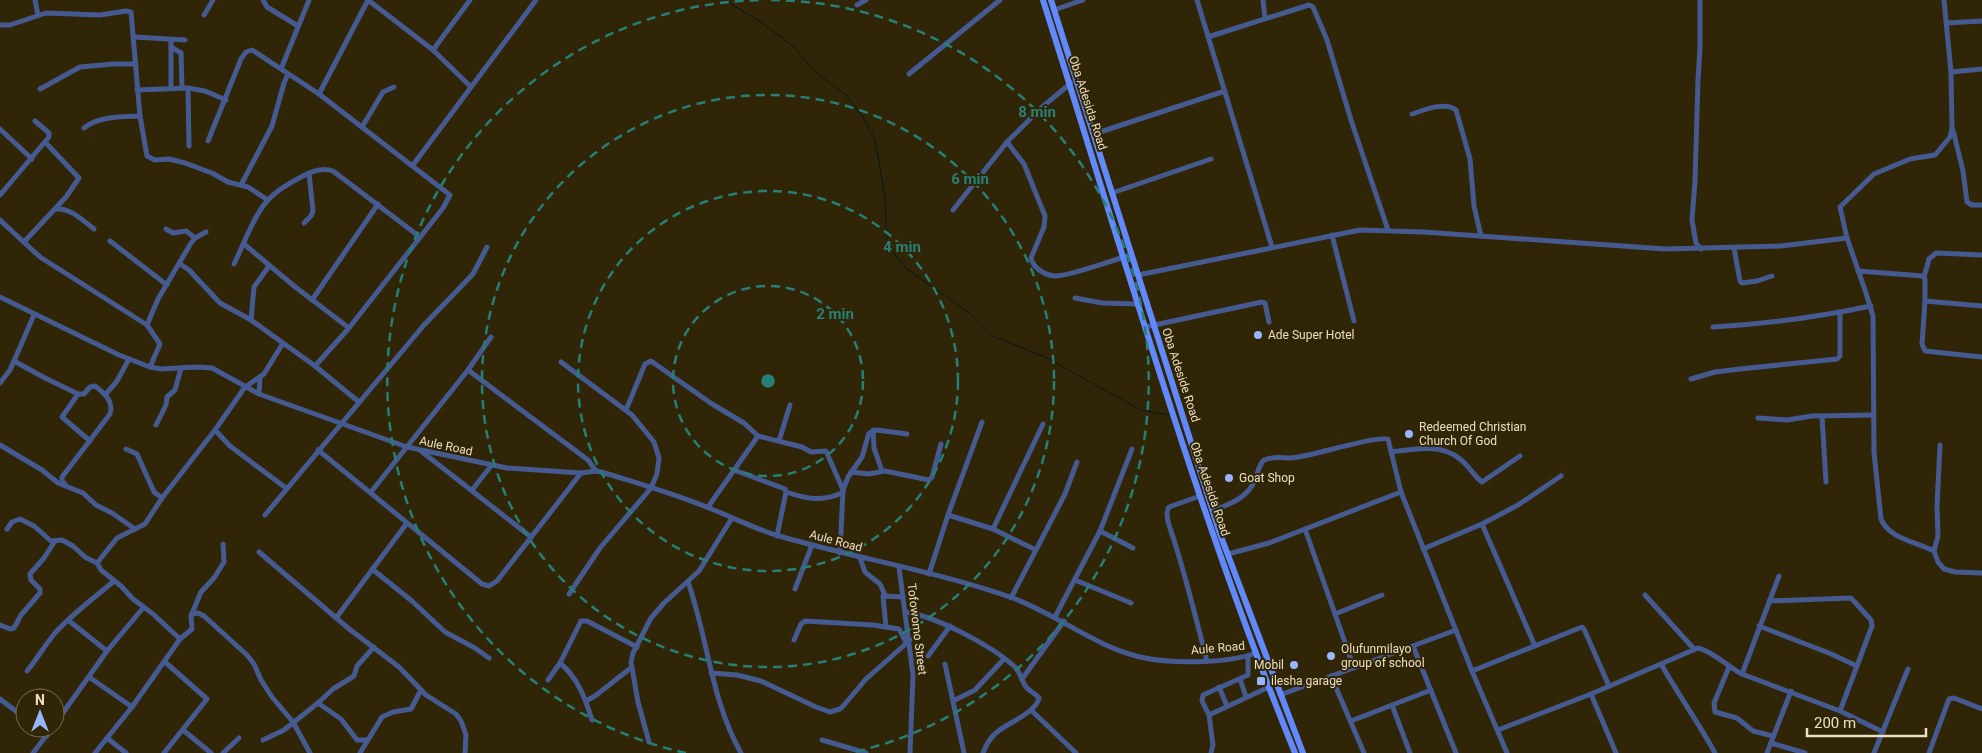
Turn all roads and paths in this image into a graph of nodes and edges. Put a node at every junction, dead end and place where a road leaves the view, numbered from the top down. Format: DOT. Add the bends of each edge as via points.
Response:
graph roads {
  1 [pos="35,0"];
  2 [pos="213,0"];
  3 [pos="263,0"];
  4 [pos="309,0"];
  5 [pos="459,0"];
  6 [pos="470,0"];
  7 [pos="536,0"];
  8 [pos="866,0"];
  9 [pos="1000,0"];
  10 [pos="1044,0"];
  11 [pos="1083,0"];
  12 [pos="1197,0"];
  13 [pos="1263,0"];
  14 [pos="1700,0"];
  15 [pos="1944,0"];
  16 [pos="856,5"];
  17 [pos="1053,5"];
  18 [pos="466,6"];
  19 [pos="38,15"];
  20 [pos="204,15"];
  21 [pos="1265,19"];
  22 [pos="1982,21"];
  23 [pos="1946,23"];
  24 [pos="0,26"];
  25 [pos="298,26"];
  26 [pos="1208,37"];
  27 [pos="134,38"];
  28 [pos="171,40"];
  29 [pos="185,40"];
  30 [pos="171,47"];
  31 [pos="433,50"];
  32 [pos="136,64"];
  33 [pos="281,69"];
  34 [pos="1982,69"];
  35 [pos="1951,72"];
  36 [pos="288,74"];
  37 [pos="909,74"];
  38 [pos="1073,82"];
  39 [pos="470,86"];
  40 [pos="394,87"];
  41 [pos="171,88"];
  42 [pos="185,88"];
  43 [pos="40,89"];
  44 [pos="137,90"];
  45 [pos="1225,91"];
  46 [pos="319,94"];
  47 [pos="226,100"];
  48 [pos="1412,114"];
  49 [pos="140,116"];
  50 [pos="34,121"];
  51 [pos="362,127"];
  52 [pos="84,128"];
  53 [pos="1952,128"];
  54 [pos="0,129"];
  55 [pos="1094,134"];
  56 [pos="208,141"];
  57 [pos="45,142"];
  58 [pos="1007,142"];
  59 [pos="189,146"];
  60 [pos="32,159"];
  61 [pos="1211,159"];
  62 [pos="413,165"];
  63 [pos="309,173"];
  64 [pos="241,185"];
  65 [pos="1112,193"];
  66 [pos="0,195"];
  67 [pos="268,200"];
  68 [pos="378,204"];
  69 [pos="1982,205"];
  70 [pos="56,209"];
  71 [pos="953,210"];
  72 [pos="0,220"];
  73 [pos="304,223"];
  74 [pos="94,229"];
  75 [pos="166,229"];
  76 [pos="1388,230"];
  77 [pos="206,232"];
  78 [pos="1332,235"];
  79 [pos="1480,236"];
  80 [pos="420,237"];
  81 [pos="195,238"];
  82 [pos="1846,238"];
  83 [pos="110,241"];
  84 [pos="24,242"];
  85 [pos="244,244"];
  86 [pos="487,247"];
  87 [pos="1272,247"];
  88 [pos="1734,248"];
  89 [pos="1700,249"];
  90 [pos="1982,255"];
  91 [pos="1125,257"];
  92 [pos="180,264"];
  93 [pos="234,264"];
  94 [pos="269,266"];
  95 [pos="1858,272"];
  96 [pos="1138,275"];
  97 [pos="1772,276"];
  98 [pos="1924,277"];
  99 [pos="167,285"];
  100 [pos="0,297"];
  101 [pos="1075,298"];
  102 [pos="312,300"];
  103 [pos="1924,301"];
  104 [pos="1138,304"];
  105 [pos="1871,306"];
  106 [pos="1982,306"];
  107 [pos="1840,313"];
  108 [pos="34,315"];
  109 [pos="251,320"];
  110 [pos="1354,321"];
  111 [pos="1269,322"];
  112 [pos="1153,324"];
  113 [pos="147,325"];
  114 [pos="1145,327"];
  115 [pos="1713,327"];
  116 [pos="349,328"];
  117 [pos="491,337"];
  118 [pos="283,343"];
  119 [pos="1982,357"];
  120 [pos="129,359"];
  121 [pos="14,361"];
  122 [pos="561,362"];
  123 [pos="315,366"];
  124 [pos="150,367"];
  125 [pos="181,368"];
  126 [pos="468,370"];
  127 [pos="0,374"];
  128 [pos="7,375"];
  129 [pos="260,377"];
  130 [pos="1691,379"];
  131 [pos="0,383"];
  132 [pos="245,387"];
  133 [pos="78,394"];
  134 [pos="259,394"];
  135 [pos="106,395"];
  136 [pos="359,402"];
  137 [pos="790,406"];
  138 [pos="626,410"];
  139 [pos="1822,416"];
  140 [pos="1874,416"];
  141 [pos="1758,418"];
  142 [pos="982,422"];
  143 [pos="1043,424"];
  144 [pos="156,425"];
  145 [pos="340,425"];
  146 [pos="215,430"];
  147 [pos="873,430"];
  148 [pos="907,434"];
  149 [pos="758,436"];
  150 [pos="90,441"];
  151 [pos="779,441"];
  152 [pos="941,444"];
  153 [pos="0,445"];
  154 [pos="1940,445"];
  155 [pos="407,447"];
  156 [pos="126,449"];
  157 [pos="1132,449"];
  158 [pos="318,450"];
  159 [pos="421,450"];
  160 [pos="1391,452"];
  161 [pos="1520,456"];
  162 [pos="1077,462"];
  163 [pos="491,466"];
  164 [pos="734,470"];
  165 [pos="1199,470"];
  166 [pos="596,471"];
  167 [pos="882,471"];
  168 [pos="851,472"];
  169 [pos="581,473"];
  170 [pos="1192,473"];
  171 [pos="1561,476"];
  172 [pos="1826,482"];
  173 [pos="65,484"];
  174 [pos="286,488"];
  175 [pos="652,488"];
  176 [pos="472,490"];
  177 [pos="371,492"];
  178 [pos="786,492"];
  179 [pos="842,492"];
  180 [pos="1402,492"];
  181 [pos="1200,496"];
  182 [pos="162,498"];
  183 [pos="708,507"];
  184 [pos="1213,511"];
  185 [pos="265,515"];
  186 [pos="948,516"];
  187 [pos="732,518"];
  188 [pos="407,523"];
  189 [pos="1482,524"];
  190 [pos="7,529"];
  191 [pos="135,529"];
  192 [pos="1305,529"];
  193 [pos="993,530"];
  194 [pos="1100,531"];
  195 [pos="777,536"];
  196 [pos="531,537"];
  197 [pos="55,541"];
  198 [pos="223,544"];
  199 [pos="812,545"];
  200 [pos="1133,548"];
  201 [pos="1423,549"];
  202 [pos="1036,550"];
  203 [pos="1934,551"];
  204 [pos="259,552"];
  205 [pos="840,553"];
  206 [pos="1228,554"];
  207 [pos="860,558"];
  208 [pos="97,563"];
  209 [pos="899,568"];
  210 [pos="372,570"];
  211 [pos="1982,573"];
  212 [pos="930,574"];
  213 [pos="1779,576"];
  214 [pos="1075,580"];
  215 [pos="114,581"];
  216 [pos="688,582"];
  217 [pos="795,589"];
  218 [pos="569,594"];
  219 [pos="885,595"];
  220 [pos="1645,595"];
  221 [pos="1382,596"];
  222 [pos="903,597"];
  223 [pos="1011,598"];
  224 [pos="1770,601"];
  225 [pos="1131,603"];
  226 [pos="143,608"];
  227 [pos="906,612"];
  228 [pos="192,614"];
  229 [pos="1335,614"];
  230 [pos="1055,617"];
  231 [pos="336,618"];
  232 [pos="68,620"];
  233 [pos="1064,621"];
  234 [pos="0,625"];
  235 [pos="950,626"];
  236 [pos="1759,626"];
  237 [pos="886,627"];
  238 [pos="1456,630"];
  239 [pos="180,639"];
  240 [pos="794,640"];
  241 [pos="908,641"];
  242 [pos="636,646"];
  243 [pos="1413,646"];
  244 [pos="1534,646"];
  245 [pos="374,647"];
  246 [pos="1694,649"];
  247 [pos="108,651"];
  248 [pos="1256,653"];
  249 [pos="928,656"];
  250 [pos="1248,656"];
  251 [pos="489,658"];
  252 [pos="1004,659"];
  253 [pos="1207,661"];
  254 [pos="165,662"];
  255 [pos="560,662"];
  256 [pos="945,664"];
  257 [pos="1661,664"];
  258 [pos="1858,666"];
  259 [pos="632,667"];
  260 [pos="1729,667"];
  261 [pos="1354,668"];
  262 [pos="1908,669"];
  263 [pos="27,671"];
  264 [pos="1472,671"];
  265 [pos="711,673"];
  266 [pos="1742,674"];
  267 [pos="1331,676"];
  268 [pos="89,677"];
  269 [pos="1022,679"];
  270 [pos="1240,679"];
  271 [pos="548,680"];
  272 [pos="1609,686"];
  273 [pos="1219,687"];
  274 [pos="1269,687"];
  275 [pos="421,690"];
  276 [pos="1431,690"];
  277 [pos="1791,691"];
  278 [pos="1591,694"];
  279 [pos="1280,695"];
  280 [pos="1246,697"];
  281 [pos="0,699"];
  282 [pos="586,701"];
  283 [pos="953,702"];
  284 [pos="318,703"];
  285 [pos="1392,705"];
  286 [pos="1227,706"];
  287 [pos="132,707"];
  288 [pos="1982,709"];
  289 [pos="15,710"];
  290 [pos="65,710"];
  291 [pos="1031,710"];
  292 [pos="1840,710"];
  293 [pos="1208,715"];
  294 [pos="592,720"];
  295 [pos="1351,721"];
  296 [pos="293,722"];
  297 [pos="183,730"];
  298 [pos="1498,730"];
  299 [pos="1883,732"];
  300 [pos="1773,736"];
  301 [pos="45,738"];
  302 [pos="107,738"];
  303 [pos="239,738"];
  304 [pos="263,740"];
  305 [pos="367,740"];
  306 [pos="822,740"];
  307 [pos="649,742"];
  308 [pos="1771,743"];
  309 [pos="33,753"];
  310 [pos="95,753"];
  311 [pos="126,753"];
  312 [pos="164,753"];
  313 [pos="211,753"];
  314 [pos="223,753"];
  315 [pos="310,753"];
  316 [pos="360,753"];
  317 [pos="465,753"];
  318 [pos="741,753"];
  319 [pos="866,753"];
  320 [pos="910,753"];
  321 [pos="964,753"];
  322 [pos="983,753"];
  323 [pos="1076,753"];
  324 [pos="1211,753"];
  325 [pos="1295,753"];
  326 [pos="1303,753"];
  327 [pos="1364,753"];
  328 [pos="1410,753"];
  329 [pos="1456,753"];
  330 [pos="1507,753"];
  331 [pos="1616,753"];
  332 [pos="1715,753"];
  333 [pos="1767,753"];
  334 [pos="1805,753"];
  335 [pos="1874,753"];
  336 [pos="1929,753"];
  1 -- 19 [label="street"];
  2 -- 20 [label="street"];
  3 -- 25 [label="street" via="267,7"];
  4 -- 25 [label="street"];
  5 -- 18 [label="street"];
  6 -- 18 [label="street"];
  7 -- 39 [label="street"];
  8 -- 16 [label="street"];
  9 -- 37 [label="street"];
  10 -- 38 [label="main road, Oba Adesida Road"];
  11 -- 17 [label="street" via="1061,7"];
  12 -- 26 [label="street"];
  13 -- 21 [label="street"];
  14 -- 89 [label="street" via="1692,220"];
  15 -- 23 [label="street"];
  17 -- 38 [label="main road, Oba Adeside Road"];
  18 -- 31 [label="street"];
  19 -- 24 [label="street"];
  19 -- 27 [label="street" via="100,15 128,11 132,14"];
  21 -- 26 [label="street"];
  21 -- 76 [label="street" via="1313,7 1327,40"];
  22 -- 23 [label="street"];
  23 -- 35 [label="street"];
  25 -- 33 [label="street"];
  26 -- 45 [label="street"];
  27 -- 28 [label="street"];
  27 -- 32 [label="street"];
  28 -- 29 [label="street"];
  28 -- 30 [label="street"];
  30 -- 41 [label="street"];
  30 -- 42 [label="street" via="181,53"];
  31 -- 39 [label="street"];
  31 -- 46 [label="street" via="368,0"];
  32 -- 43 [label="street" via="80,67"];
  32 -- 44 [label="street"];
  33 -- 36 [label="street"];
  33 -- 47 [label="street" via="256,51 249,50 242,59"];
  34 -- 35 [label="street"];
  35 -- 53 [label="street"];
  36 -- 46 [label="street"];
  36 -- 64 [label="street" via="272,126"];
  38 -- 55 [label="main road, Oba Adeside Road"];
  38 -- 58 [label="street"];
  38 -- 91 [label="main road, Oba Adesida Road"];
  39 -- 62 [label="street"];
  40 -- 51 [label="street" via="383,92"];
  41 -- 42 [label="street"];
  41 -- 44 [label="street"];
  42 -- 47 [label="street" via="205,91"];
  42 -- 59 [label="street"];
  44 -- 49 [label="street"];
  45 -- 55 [label="street"];
  45 -- 87 [label="street"];
  46 -- 51 [label="street"];
  47 -- 56 [label="street"];
  48 -- 79 [label="street" via="1448,106 1456,110 1470,159"];
  49 -- 52 [label="street" via="106,119"];
  49 -- 64 [label="street" via="142,137 150,159 176,160"];
  50 -- 57 [label="street" via="49,133"];
  51 -- 62 [label="street"];
  53 -- 69 [label="street" via="1964,171 1967,202"];
  53 -- 82 [label="street" via="1950,138 1935,155 1910,158 1874,174 1841,204"];
  54 -- 60 [label="street"];
  55 -- 65 [label="main road, Oba Adeside Road"];
  57 -- 60 [label="street"];
  57 -- 70 [label="street" via="78,177"];
  58 -- 71 [label="street"];
  58 -- 91 [label="street" via="1024,164 1045,216 1044,227 1031,258 1035,267 1059,276"];
  60 -- 66 [label="street"];
  61 -- 65 [label="street"];
  62 -- 80 [label="street" via="450,195"];
  63 -- 67 [label="street"];
  63 -- 68 [label="street" via="333,171"];
  63 -- 73 [label="street" via="313,211"];
  64 -- 67 [label="street"];
  65 -- 96 [label="main road, Oba Adeside Road"];
  67 -- 85 [label="street"];
  68 -- 80 [label="street"];
  68 -- 102 [label="street"];
  70 -- 74 [label="street" via="71,212"];
  70 -- 84 [label="street"];
  72 -- 84 [label="street"];
  75 -- 81 [label="street" via="173,233 186,231"];
  76 -- 78 [label="street"];
  76 -- 79 [label="street"];
  77 -- 81 [label="street"];
  78 -- 87 [label="street"];
  78 -- 110 [label="street"];
  79 -- 89 [label="street"];
  80 -- 116 [label="street"];
  81 -- 92 [label="street"];
  82 -- 88 [label="street"];
  82 -- 95 [label="street"];
  83 -- 99 [label="street"];
  84 -- 113 [label="street" via="40,257"];
  85 -- 93 [label="street"];
  85 -- 94 [label="street"];
  86 -- 136 [label="street" via="472,274"];
  87 -- 96 [label="street"];
  88 -- 89 [label="street"];
  88 -- 97 [label="street" via="1742,283"];
  90 -- 98 [label="street" via="1936,253 1929,259"];
  91 -- 104 [label="main road, Oba Adesida Road"];
  92 -- 99 [label="street"];
  92 -- 109 [label="street" via="220,303"];
  94 -- 102 [label="street"];
  94 -- 109 [label="street" via="254,287"];
  95 -- 98 [label="street"];
  95 -- 105 [label="street"];
  96 -- 112 [label="main road, Oba Adeside Road"];
  98 -- 103 [label="street"];
  99 -- 113 [label="street"];
  100 -- 108 [label="street, Aule Road"];
  101 -- 104 [label="street" via="1102,304"];
  102 -- 116 [label="street"];
  103 -- 106 [label="street"];
  103 -- 119 [label="street" via="1922,344 1925,351"];
  104 -- 114 [label="main road, Oba Adesida Road"];
  105 -- 107 [label="street"];
  105 -- 140 [label="street"];
  107 -- 115 [label="street"];
  107 -- 130 [label="street" via="1840,356 1837,359 1715,372"];
  108 -- 120 [label="street, Aule Road"];
  108 -- 121 [label="street"];
  109 -- 118 [label="street"];
  111 -- 112 [label="street" via="1265,303 1262,302"];
  112 -- 114 [label="street"];
  112 -- 165 [label="main road, Oba Adeside Road"];
  113 -- 124 [label="street" via="160,344"];
  114 -- 170 [label="main road, Oba Adesida Road"];
  116 -- 123 [label="street"];
  117 -- 126 [label="street"];
  118 -- 123 [label="street"];
  118 -- 129 [label="street"];
  120 -- 124 [label="street, Aule Road"];
  120 -- 135 [label="street"];
  121 -- 128 [label="street"];
  121 -- 133 [label="street"];
  122 -- 138 [label="street"];
  123 -- 136 [label="street"];
  124 -- 125 [label="street, Aule Road"];
  125 -- 132 [label="street, Aule Road" via="212,368"];
  125 -- 144 [label="street" via="175,390 167,397"];
  126 -- 155 [label="street"];
  126 -- 166 [label="street" via="588,460"];
  127 -- 128 [label="street"];
  128 -- 131 [label="street"];
  129 -- 132 [label="street"];
  129 -- 134 [label="street"];
  132 -- 134 [label="street, Aule Road"];
  132 -- 146 [label="street"];
  133 -- 135 [label="street" via="84,394 93,386"];
  133 -- 150 [label="street" via="62,417"];
  134 -- 145 [label="street, Aule Road"];
  135 -- 150 [label="street" via="111,411"];
  136 -- 145 [label="street"];
  137 -- 151 [label="street"];
  138 -- 149 [label="street" via="645,364 651,362"];
  138 -- 175 [label="street" via="658,450 659,465"];
  139 -- 140 [label="street"];
  139 -- 141 [label="street" via="1786,420"];
  139 -- 172 [label="street"];
  140 -- 203 [label="street" via="1875,468 1883,524 1897,535"];
  142 -- 186 [label="street"];
  143 -- 193 [label="street"];
  145 -- 155 [label="street, Aule Road"];
  145 -- 158 [label="street"];
  146 -- 174 [label="street" via="230,446"];
  146 -- 182 [label="street"];
  147 -- 148 [label="street"];
  147 -- 167 [label="street" via="874,448"];
  147 -- 168 [label="street" via="869,433 862,457"];
  149 -- 151 [label="street"];
  149 -- 164 [label="street"];
  150 -- 173 [label="street" via="62,478"];
  151 -- 179 [label="street" via="802,446 810,452 826,451"];
  152 -- 167 [label="street" via="930,479"];
  153 -- 173 [label="street" via="58,483"];
  154 -- 203 [label="street" via="1938,536"];
  155 -- 159 [label="street, Aule Road"];
  155 -- 177 [label="street"];
  156 -- 182 [label="street" via="137,454 154,492"];
  157 -- 194 [label="street"];
  158 -- 174 [label="street"];
  158 -- 177 [label="street"];
  159 -- 163 [label="street, Aule Road"];
  159 -- 176 [label="street"];
  160 -- 161 [label="street" via="1437,449 1460,458 1482,482"];
  160 -- 180 [label="street"];
  160 -- 184 [label="street" via="1388,439 1384,438 1295,458 1266,460 1246,494"];
  162 -- 202 [label="street" via="1065,494"];
  163 -- 169 [label="street, Aule Road"];
  163 -- 176 [label="street"];
  164 -- 178 [label="street" via="779,486"];
  164 -- 183 [label="street"];
  165 -- 170 [label="main road"];
  165 -- 184 [label="main road, Oba Adeside Road"];
  166 -- 169 [label="street, Aule Road"];
  166 -- 175 [label="street, Aule Road"];
  167 -- 168 [label="street" via="869,474"];
  168 -- 179 [label="street"];
  169 -- 196 [label="street"];
  170 -- 181 [label="main road, Oba Adesida Road"];
  171 -- 189 [label="street"];
  173 -- 191 [label="street"];
  174 -- 185 [label="street"];
  175 -- 183 [label="street, Aule Road"];
  175 -- 218 [label="street" via="600,548"];
  176 -- 196 [label="street"];
  177 -- 188 [label="street"];
  178 -- 179 [label="street" via="820,500"];
  178 -- 195 [label="street"];
  179 -- 205 [label="street"];
  180 -- 192 [label="street"];
  180 -- 201 [label="street"];
  181 -- 248 [label="main road, Oba Adesida Road"];
  181 -- 253 [label="street" via="1167,510"];
  182 -- 191 [label="street" via="145,524"];
  183 -- 187 [label="street, Aule Road"];
  184 -- 206 [label="main road, Oba Adeside Road"];
  186 -- 193 [label="street"];
  186 -- 212 [label="street"];
  187 -- 195 [label="street, Aule Road"];
  187 -- 216 [label="street" via="705,563"];
  188 -- 196 [label="street" via="482,584 489,586 497,581"];
  188 -- 210 [label="street"];
  189 -- 201 [label="street"];
  189 -- 244 [label="street"];
  190 -- 197 [label="street" via="20,519"];
  191 -- 208 [label="street" via="117,538"];
  192 -- 206 [label="street"];
  192 -- 229 [label="street"];
  193 -- 202 [label="street"];
  194 -- 200 [label="street"];
  194 -- 214 [label="street"];
  195 -- 199 [label="street, Aule Road"];
  197 -- 208 [label="street" via="66,542"];
  197 -- 234 [label="street" via="30,576 40,593 14,628"];
  198 -- 228 [label="street" via="224,562 203,589"];
  199 -- 205 [label="street, Aule Road"];
  199 -- 217 [label="street"];
  201 -- 238 [label="street"];
  202 -- 223 [label="street"];
  203 -- 211 [label="street" via="1944,569"];
  204 -- 231 [label="street"];
  205 -- 207 [label="street, Aule Road"];
  206 -- 279 [label="main road, Oba Adeside Road"];
  207 -- 209 [label="street, Aule Road"];
  207 -- 219 [label="street" via="865,572 880,584"];
  208 -- 215 [label="street"];
  209 -- 212 [label="street, Aule Road"];
  209 -- 222 [label="street, Tofowomo Street"];
  210 -- 231 [label="street"];
  210 -- 251 [label="street" via="445,632"];
  212 -- 223 [label="street, Aule Road"];
  213 -- 224 [label="street"];
  214 -- 225 [label="street"];
  214 -- 230 [label="street"];
  215 -- 226 [label="street"];
  215 -- 232 [label="street"];
  216 -- 242 [label="street" via="655,614"];
  216 -- 265 [label="street"];
  219 -- 222 [label="street"];
  219 -- 237 [label="street"];
  220 -- 246 [label="street"];
  221 -- 229 [label="street"];
  222 -- 227 [label="street, Tofowomo Street"];
  223 -- 230 [label="street, Aule Road"];
  224 -- 236 [label="street"];
  224 -- 258 [label="street" via="1851,598 1872,622"];
  226 -- 239 [label="street"];
  226 -- 247 [label="street"];
  227 -- 235 [label="street"];
  227 -- 241 [label="street, Tofowomo Street"];
  228 -- 239 [label="street" via="192,628"];
  228 -- 296 [label="street" via="204,616 247,655 272,697"];
  229 -- 261 [label="street"];
  230 -- 233 [label="street, Aule Road"];
  231 -- 245 [label="street"];
  232 -- 247 [label="street"];
  232 -- 263 [label="street"];
  233 -- 253 [label="street, Aule Road" via="1118,650 1140,657"];
  233 -- 269 [label="street"];
  235 -- 249 [label="street"];
  235 -- 252 [label="street"];
  236 -- 258 [label="street"];
  236 -- 266 [label="street"];
  237 -- 240 [label="street" via="803,622"];
  237 -- 241 [label="street" via="900,630"];
  238 -- 243 [label="street"];
  238 -- 264 [label="street"];
  239 -- 254 [label="street"];
  241 -- 265 [label="street" via="840,709 830,712 761,681"];
  241 -- 320 [label="street, Tofowomo Street" via="914,701"];
  242 -- 255 [label="street" via="581,620"];
  242 -- 259 [label="street"];
  243 -- 261 [label="street"];
  243 -- 276 [label="street"];
  244 -- 264 [label="street"];
  244 -- 272 [label="street" via="1582,627"];
  245 -- 275 [label="street"];
  245 -- 284 [label="street" via="357,666 354,676"];
  246 -- 257 [label="street"];
  246 -- 260 [label="street" via="1708,652"];
  247 -- 268 [label="street"];
  248 -- 250 [label="street, Aule Road"];
  248 -- 274 [label="main road, Oba Adesida Road"];
  250 -- 253 [label="street, Aule Road"];
  250 -- 270 [label="street" via="1249,674"];
  252 -- 269 [label="street"];
  252 -- 283 [label="street" via="975,690"];
  254 -- 287 [label="street"];
  254 -- 297 [label="street" via="207,698"];
  255 -- 271 [label="street"];
  255 -- 282 [label="street" via="574,676"];
  256 -- 283 [label="street"];
  257 -- 272 [label="street"];
  257 -- 332 [label="street"];
  258 -- 292 [label="street"];
  259 -- 282 [label="street"];
  259 -- 307 [label="street"];
  260 -- 266 [label="street"];
  260 -- 300 [label="street" via="1714,703 1715,712 1737,718 1753,731"];
  261 -- 267 [label="street"];
  262 -- 299 [label="street"];
  264 -- 298 [label="street"];
  265 -- 318 [label="street" via="723,714"];
  266 -- 277 [label="street"];
  267 -- 279 [label="street"];
  267 -- 295 [label="street"];
  268 -- 287 [label="street"];
  268 -- 290 [label="street"];
  269 -- 291 [label="street" via="1039,698"];
  270 -- 273 [label="street"];
  270 -- 280 [label="street"];
  272 -- 278 [label="street"];
  273 -- 286 [label="street"];
  273 -- 293 [label="street" via="1205,692 1202,697"];
  274 -- 280 [label="street"];
  274 -- 325 [label="main road, Oba Adesida Road"];
  275 -- 305 [label="street" via="411,709 382,717"];
  275 -- 317 [label="street" via="452,710 461,720 466,735"];
  276 -- 285 [label="street"];
  276 -- 329 [label="street"];
  277 -- 292 [label="street"];
  277 -- 300 [label="street"];
  278 -- 298 [label="street"];
  278 -- 331 [label="street"];
  279 -- 326 [label="main road, Oba Adeside Road"];
  280 -- 286 [label="street"];
  281 -- 289 [label="street"];
  282 -- 294 [label="street"];
  283 -- 321 [label="street"];
  284 -- 296 [label="street"];
  284 -- 305 [label="street" via="341,719 357,740"];
  285 -- 295 [label="street"];
  285 -- 328 [label="street"];
  286 -- 293 [label="street"];
  287 -- 302 [label="street"];
  288 -- 336 [label="street" via="1949,699"];
  291 -- 322 [label="street" via="996,733"];
  291 -- 323 [label="street"];
  292 -- 299 [label="street"];
  293 -- 324 [label="street"];
  295 -- 327 [label="street"];
  296 -- 304 [label="street"];
  296 -- 315 [label="street"];
  297 -- 312 [label="street"];
  297 -- 313 [label="street"];
  298 -- 330 [label="street"];
  299 -- 335 [label="street"];
  300 -- 308 [label="street"];
  301 -- 309 [label="street"];
  302 -- 310 [label="street"];
  302 -- 311 [label="street"];
  303 -- 314 [label="street"];
  305 -- 316 [label="street"];
  306 -- 319 [label="street"];
  308 -- 333 [label="street"];
  308 -- 334 [label="street"];
}
